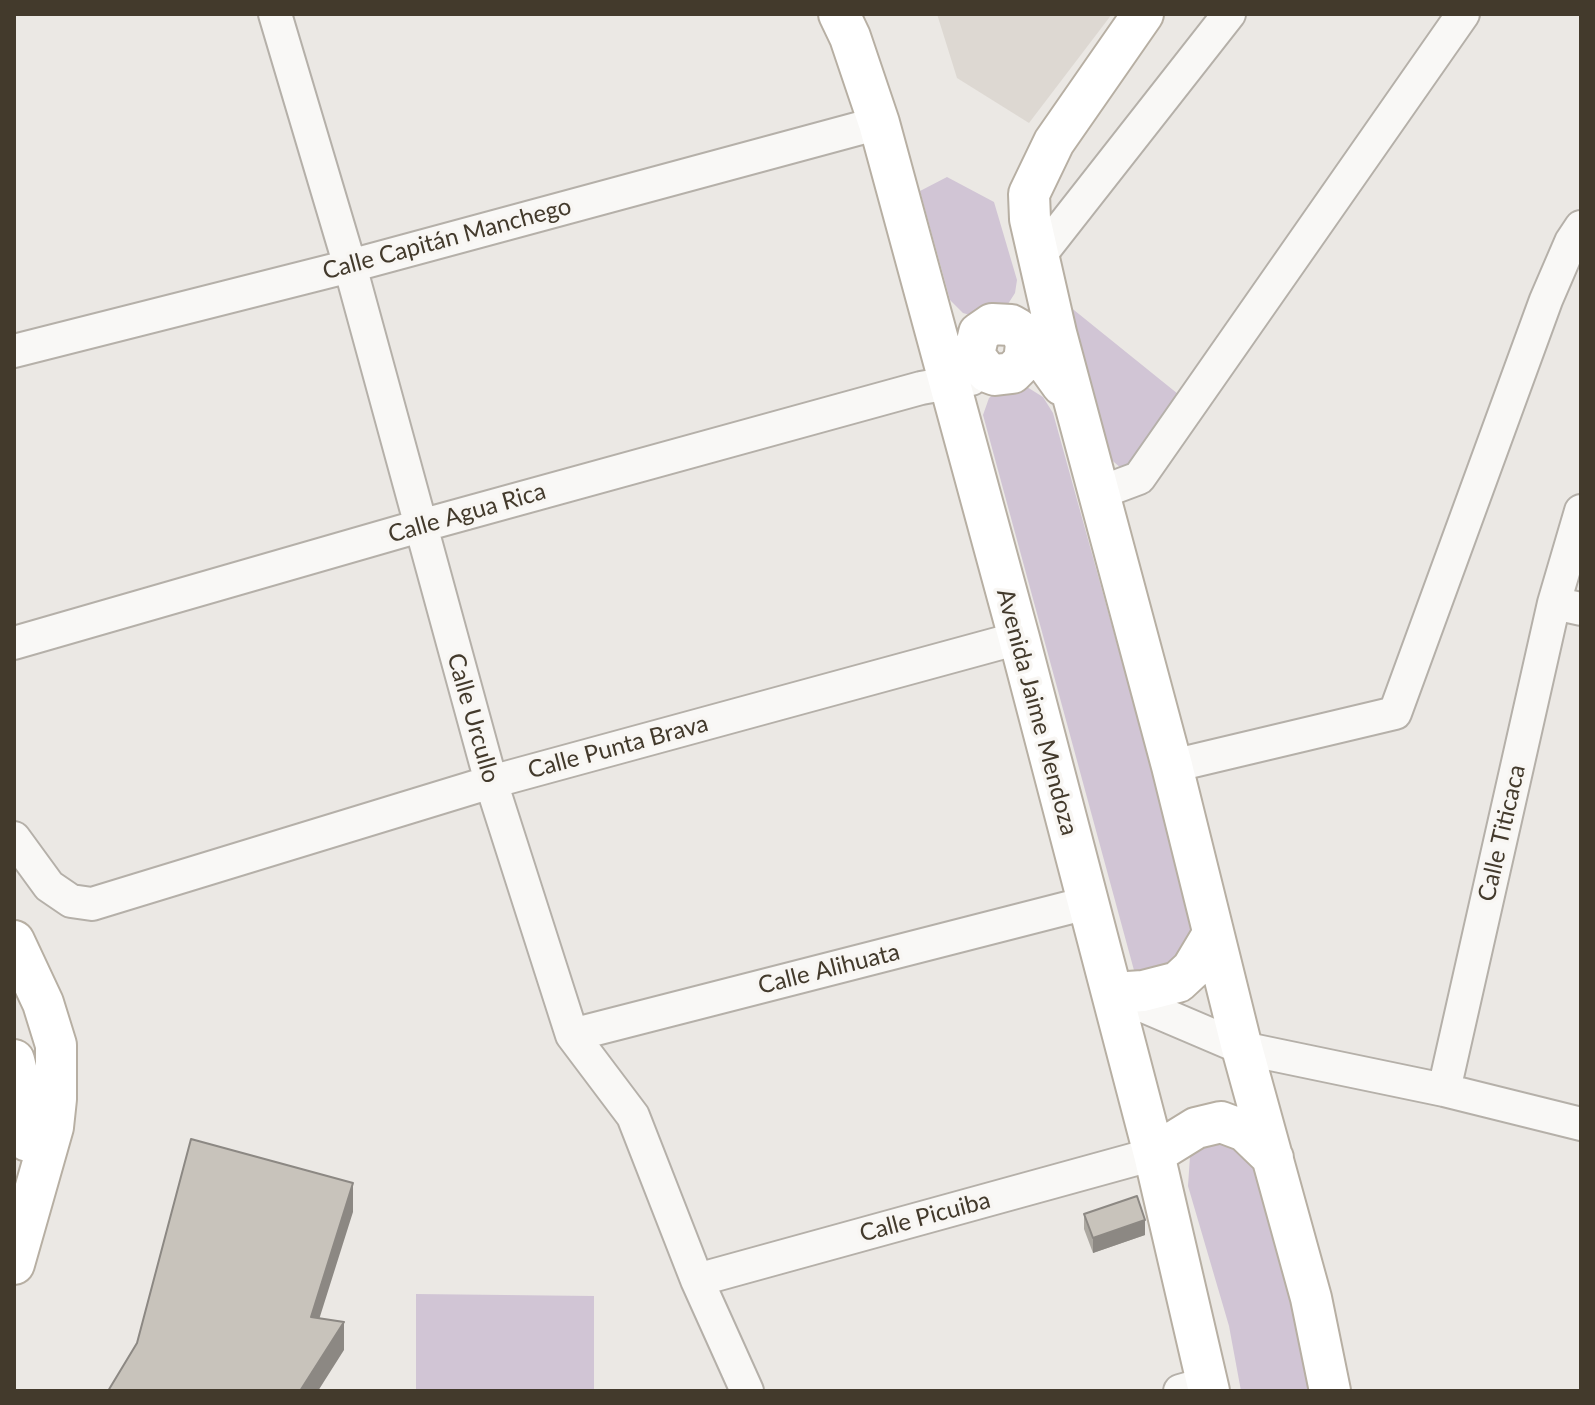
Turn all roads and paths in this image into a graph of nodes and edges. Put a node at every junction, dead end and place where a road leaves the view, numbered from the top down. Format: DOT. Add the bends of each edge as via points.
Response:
graph roads {
  1 [pos="275,14"];
  2 [pos="1143,14"];
  3 [pos="1229,14"];
  4 [pos="1463,14"];
  5 [pos="845,26"];
  6 [pos="879,123"];
  7 [pos="1581,227"];
  8 [pos="1040,255"];
  9 [pos="350,266"];
  10 [pos="918,276"];
  11 [pos="14,351"];
  12 [pos="988,355"];
  13 [pos="1099,493"];
  14 [pos="1581,511"];
  15 [pos="420,526"];
  16 [pos="1568,606"];
  17 [pos="1019,638"];
  18 [pos="14,643"];
  19 [pos="1172,766"];
  20 [pos="491,782"];
  21 [pos="14,838"];
  22 [pos="1087,903"];
  23 [pos="1213,934"];
  24 [pos="14,941"];
  25 [pos="1113,993"];
  26 [pos="572,1035"];
  27 [pos="1242,1048"];
  28 [pos="14,1060"];
  29 [pos="1444,1090"];
  30 [pos="28,1124"];
  31 [pos="1581,1124"];
  32 [pos="1154,1154"];
  33 [pos="1273,1158"];
  34 [pos="14,1264"];
  35 [pos="697,1280"];
  36 [pos="1199,1388"];
  37 [pos="747,1391"];
  38 [pos="1330,1391"];
  1 -- 9 [label="street, Calle Urcullo"];
  2 -- 8 [label="main road" via="1054,142 1029,194"];
  3 -- 8 [label="street"];
  4 -- 13 [label="street" via="1139,478"];
  5 -- 6 [label="main road, Avenida Jaime Mendoza"];
  6 -- 9 [label="street, Calle Capitán Manchego"];
  6 -- 10 [label="main road, Avenida Jaime Mendoza"];
  7 -- 19 [label="street" via="1546,300 1395,713"];
  8 -- 12 [label="main road"];
  8 -- 12 [label="main road" via="1031,283"];
  9 -- 11 [label="street, Calle Capitán Manchego"];
  9 -- 15 [label="street, Calle Urcullo"];
  10 -- 12 [label="main road" via="947,313 972,328"];
  10 -- 12 [label="main road, Avenida Jaime Mendoza" via="930,317"];
  12 -- 13 [label="main road, Avenida Jaime Mendoza" via="1077,409"];
  12 -- 15 [label="street, Calle Agua Rica"];
  12 -- 17 [label="main road, Avenida Jaime Mendoza"];
  13 -- 19 [label="main road, Avenida Jaime Mendoza"];
  14 -- 16 [label="street, Calle Titicaca"];
  15 -- 18 [label="street, Calle Agua Rica"];
  15 -- 20 [label="street, Calle Urcullo"];
  16 -- 29 [label="street, Calle Titicaca"];
  17 -- 20 [label="street, Calle Punta Brava"];
  17 -- 22 [label="main road, Avenida Jaime Mendoza"];
  19 -- 23 [label="main road, Avenida Jaime Mendoza"];
  20 -- 21 [label="street, Calle Punta Brava" via="92,904 71,901 49,886"];
  20 -- 26 [label="street, Calle Urcullo"];
  22 -- 25 [label="main road, Avenida Jaime Mendoza"];
  22 -- 26 [label="street, Calle Alihuata"];
  23 -- 25 [label="main road" via="1178,982"];
  23 -- 27 [label="main road, Avenida Jaime Mendoza"];
  24 -- 30 [label="main road" via="56,1045 56,1099"];
  25 -- 27 [label="street"];
  25 -- 32 [label="main road, Avenida Jaime Mendoza"];
  26 -- 35 [label="street, Calle Urcullo" via="633,1116"];
  27 -- 29 [label="street"];
  27 -- 33 [label="main road, Avenida Jaime Mendoza"];
  28 -- 30 [label="main road"];
  29 -- 31 [label="street"];
  30 -- 34 [label="main road"];
  32 -- 33 [label="main road" via="1196,1128 1221,1122 1245,1131"];
  32 -- 35 [label="street, Calle Picuiba"];
  32 -- 36 [label="main road, Avenida Jaime Mendoza"];
  33 -- 38 [label="main road, Avenida Jaime Mendoza"];
  35 -- 37 [label="street, Calle Urcullo"];
}
